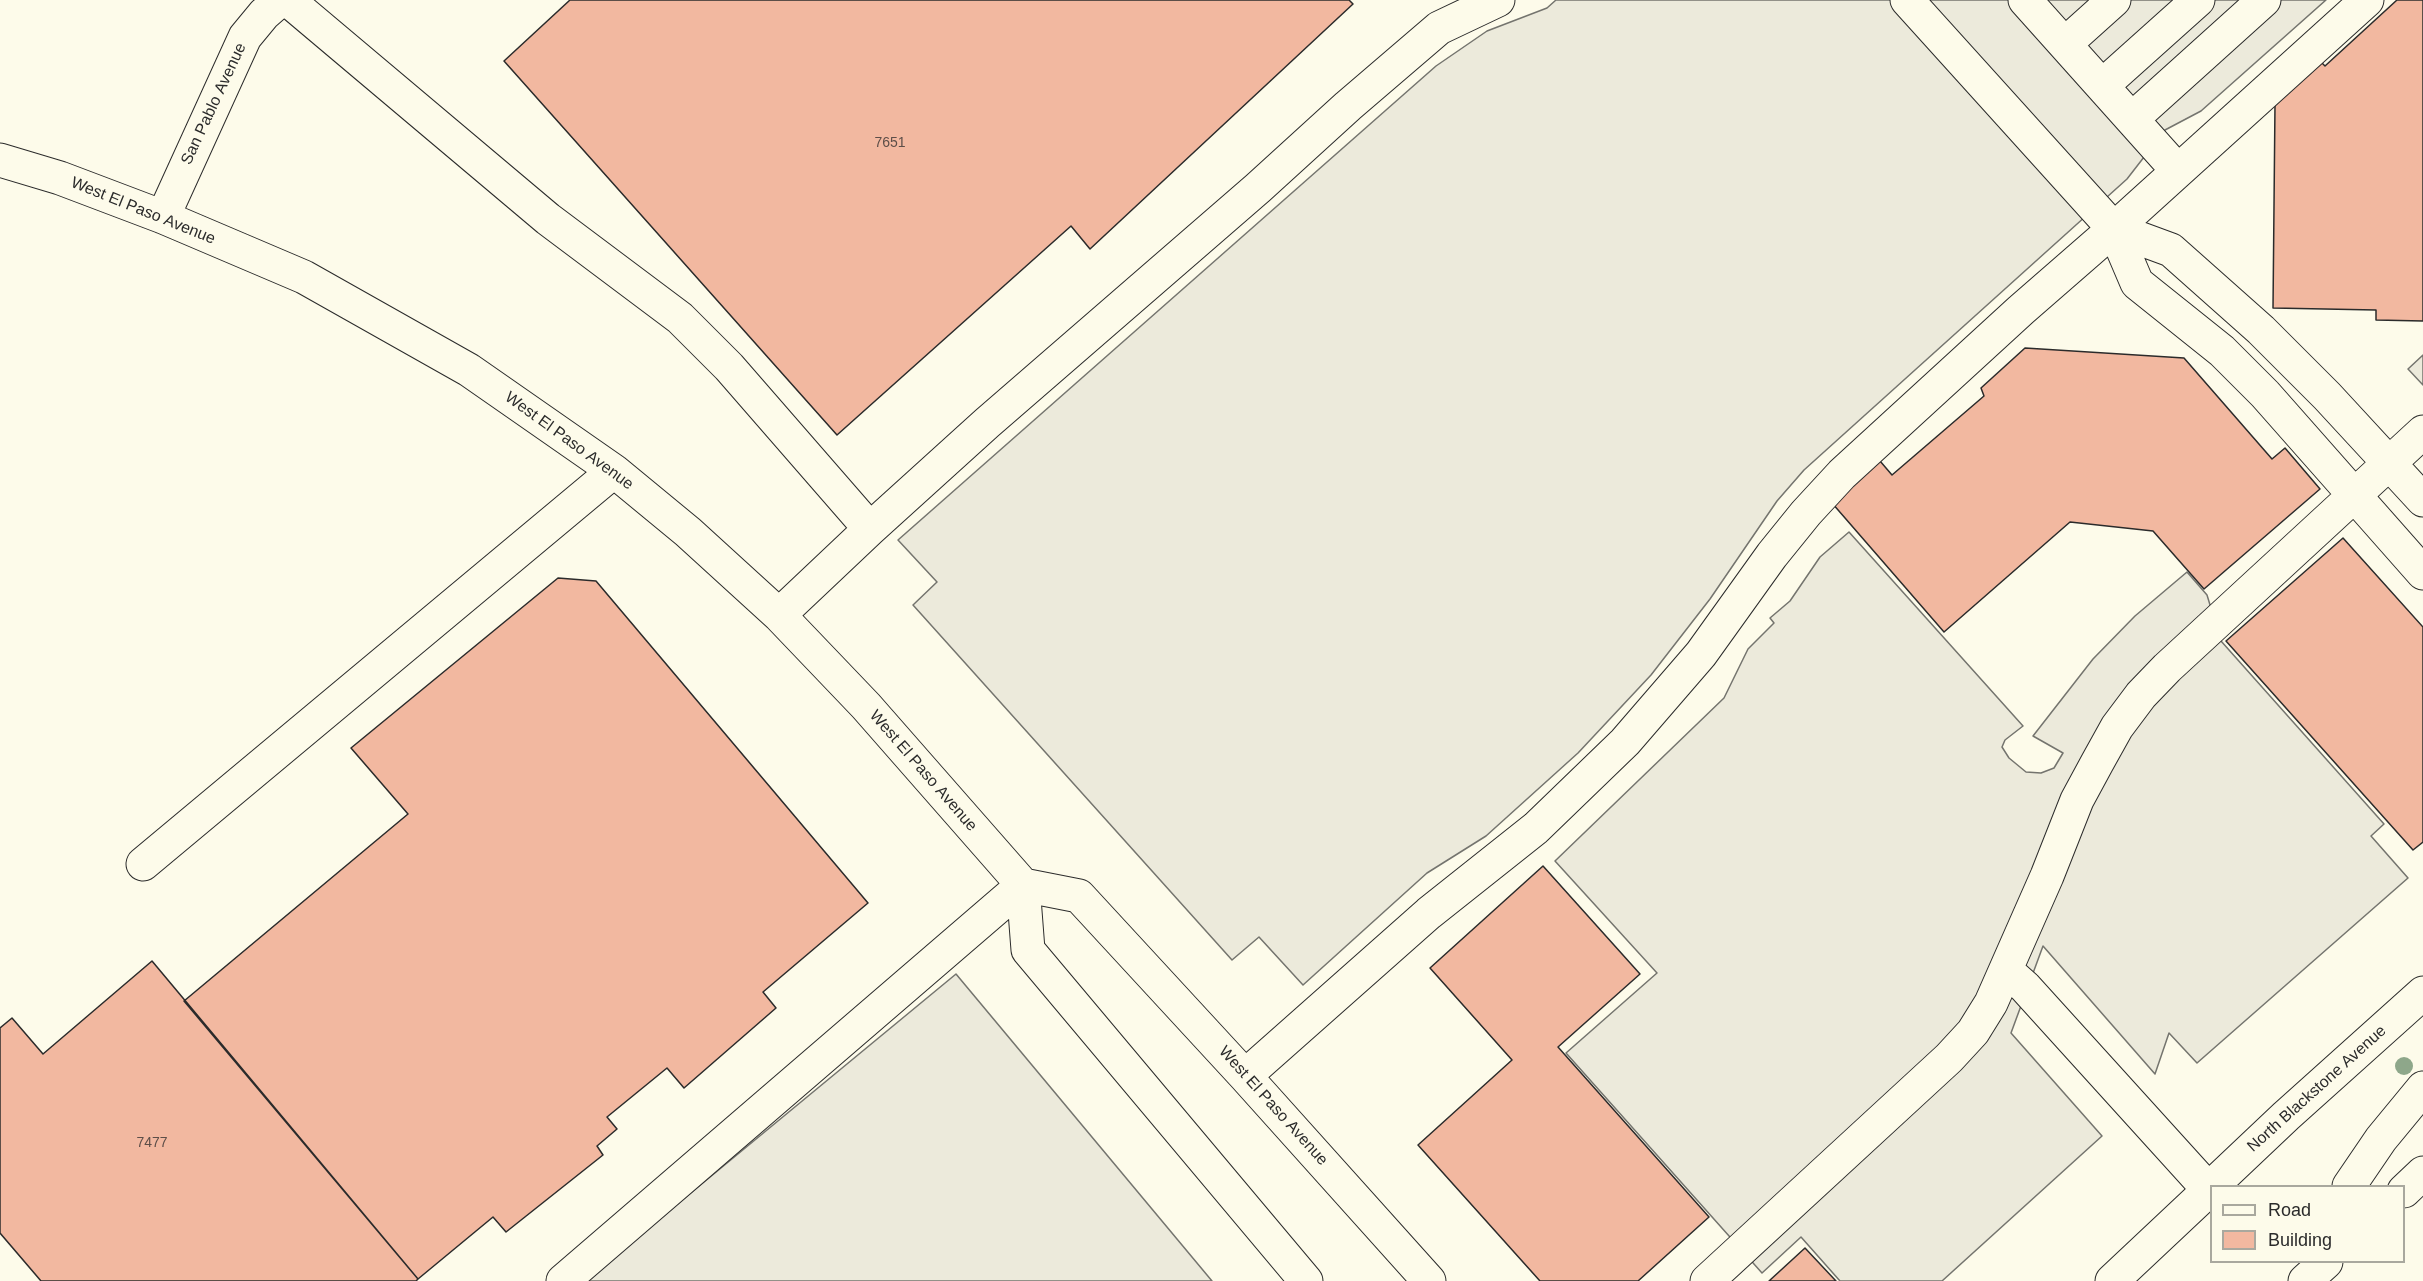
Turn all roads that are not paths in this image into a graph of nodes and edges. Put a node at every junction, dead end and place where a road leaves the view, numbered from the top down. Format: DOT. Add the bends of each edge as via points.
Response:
graph roads {
  1 [pos="279,0"];
  2 [pos="288,0"];
  3 [pos="1498,0"];
  4 [pos="1907,0"];
  5 [pos="2025,0"];
  6 [pos="2082,0"];
  7 [pos="2114,0"];
  8 [pos="2198,0"];
  9 [pos="2264,0"];
  10 [pos="2367,0"];
  11 [pos="1447,14"];
  12 [pos="2057,36"];
  13 [pos="2102,86"];
  14 [pos="2132,119"];
  15 [pos="0,160"];
  16 [pos="2178,171"];
  17 [pos="163,217"];
  18 [pos="2114,229"];
  19 [pos="2423,432"];
  20 [pos="2389,462"];
  21 [pos="614,471"];
  22 [pos="2355,494"];
  23 [pos="2423,500"];
  24 [pos="870,529"];
  25 [pos="2423,573"];
  26 [pos="779,615"];
  27 [pos="143,864"];
  28 [pos="1023,885"];
  29 [pos="2007,971"];
  30 [pos="2423,993"];
  31 [pos="1245,1076"];
  32 [pos="2423,1088"];
  33 [pos="2423,1173"];
  34 [pos="2214,1185"];
  35 [pos="2350,1185"];
  36 [pos="2210,1187"];
  37 [pos="2210,1189"];
  38 [pos="2405,1189"];
  39 [pos="2309,1263"];
  40 [pos="2325,1263"];
  41 [pos="562,1281"];
  42 [pos="1306,1281"];
  43 [pos="1429,1281"];
  44 [pos="1707,1281"];
  45 [pos="2112,1281"];
  46 [pos="2300,1281"];
  47 [pos="2305,1281"];
  1 -- 17 [label="street, San Pablo Avenue" via="245,37"];
  2 -- 24 [label="street" via="548,219 680,318 729,367"];
  3 -- 11 [label="street"];
  4 -- 18 [label="street"];
  5 -- 12 [label="street"];
  6 -- 12 [label="street"];
  7 -- 12 [label="street"];
  8 -- 13 [label="street"];
  9 -- 14 [label="street"];
  10 -- 16 [label="street"];
  11 -- 24 [label="street"];
  12 -- 13 [label="street"];
  13 -- 14 [label="street"];
  14 -- 16 [label="street"];
  15 -- 17 [label="street, West El Paso Avenue"];
  16 -- 18 [label="street"];
  17 -- 21 [label="street, West El Paso Avenue" via="304,277 449,358"];
  18 -- 20 [label="street" via="2171,250 2261,330"];
  18 -- 22 [label="street" via="2137,283 2222,351"];
  18 -- 31 [label="street" via="1842,474 1772,555 1701,654 1625,742 1536,828 1429,913"];
  19 -- 20 [label="street"];
  20 -- 22 [label="street"];
  20 -- 23 [label="street"];
  21 -- 26 [label="street, West El Paso Avenue"];
  21 -- 27 [label="street"];
  22 -- 25 [label="street"];
  22 -- 29 [label="street" via="2141,694 2117,727 2077,800"];
  24 -- 26 [label="street"];
  26 -- 28 [label="street, West El Paso Avenue" via="866,706"];
  28 -- 31 [label="street, West El Paso Avenue" via="1079,896"];
  28 -- 41 [label="street"];
  28 -- 42 [label="street" via="1028,950"];
  29 -- 36 [label="street"];
  29 -- 44 [label="street" via="1974,1032 1950,1058"];
  30 -- 34 [label="street, North Blackstone Avenue"];
  31 -- 43 [label="street, West El Paso Avenue"];
  32 -- 35 [label="street"];
  33 -- 38 [label="street"];
  37 -- 45 [label="street, North Blackstone Avenue"];
  39 -- 46 [label="street"];
  40 -- 47 [label="street"];
}
